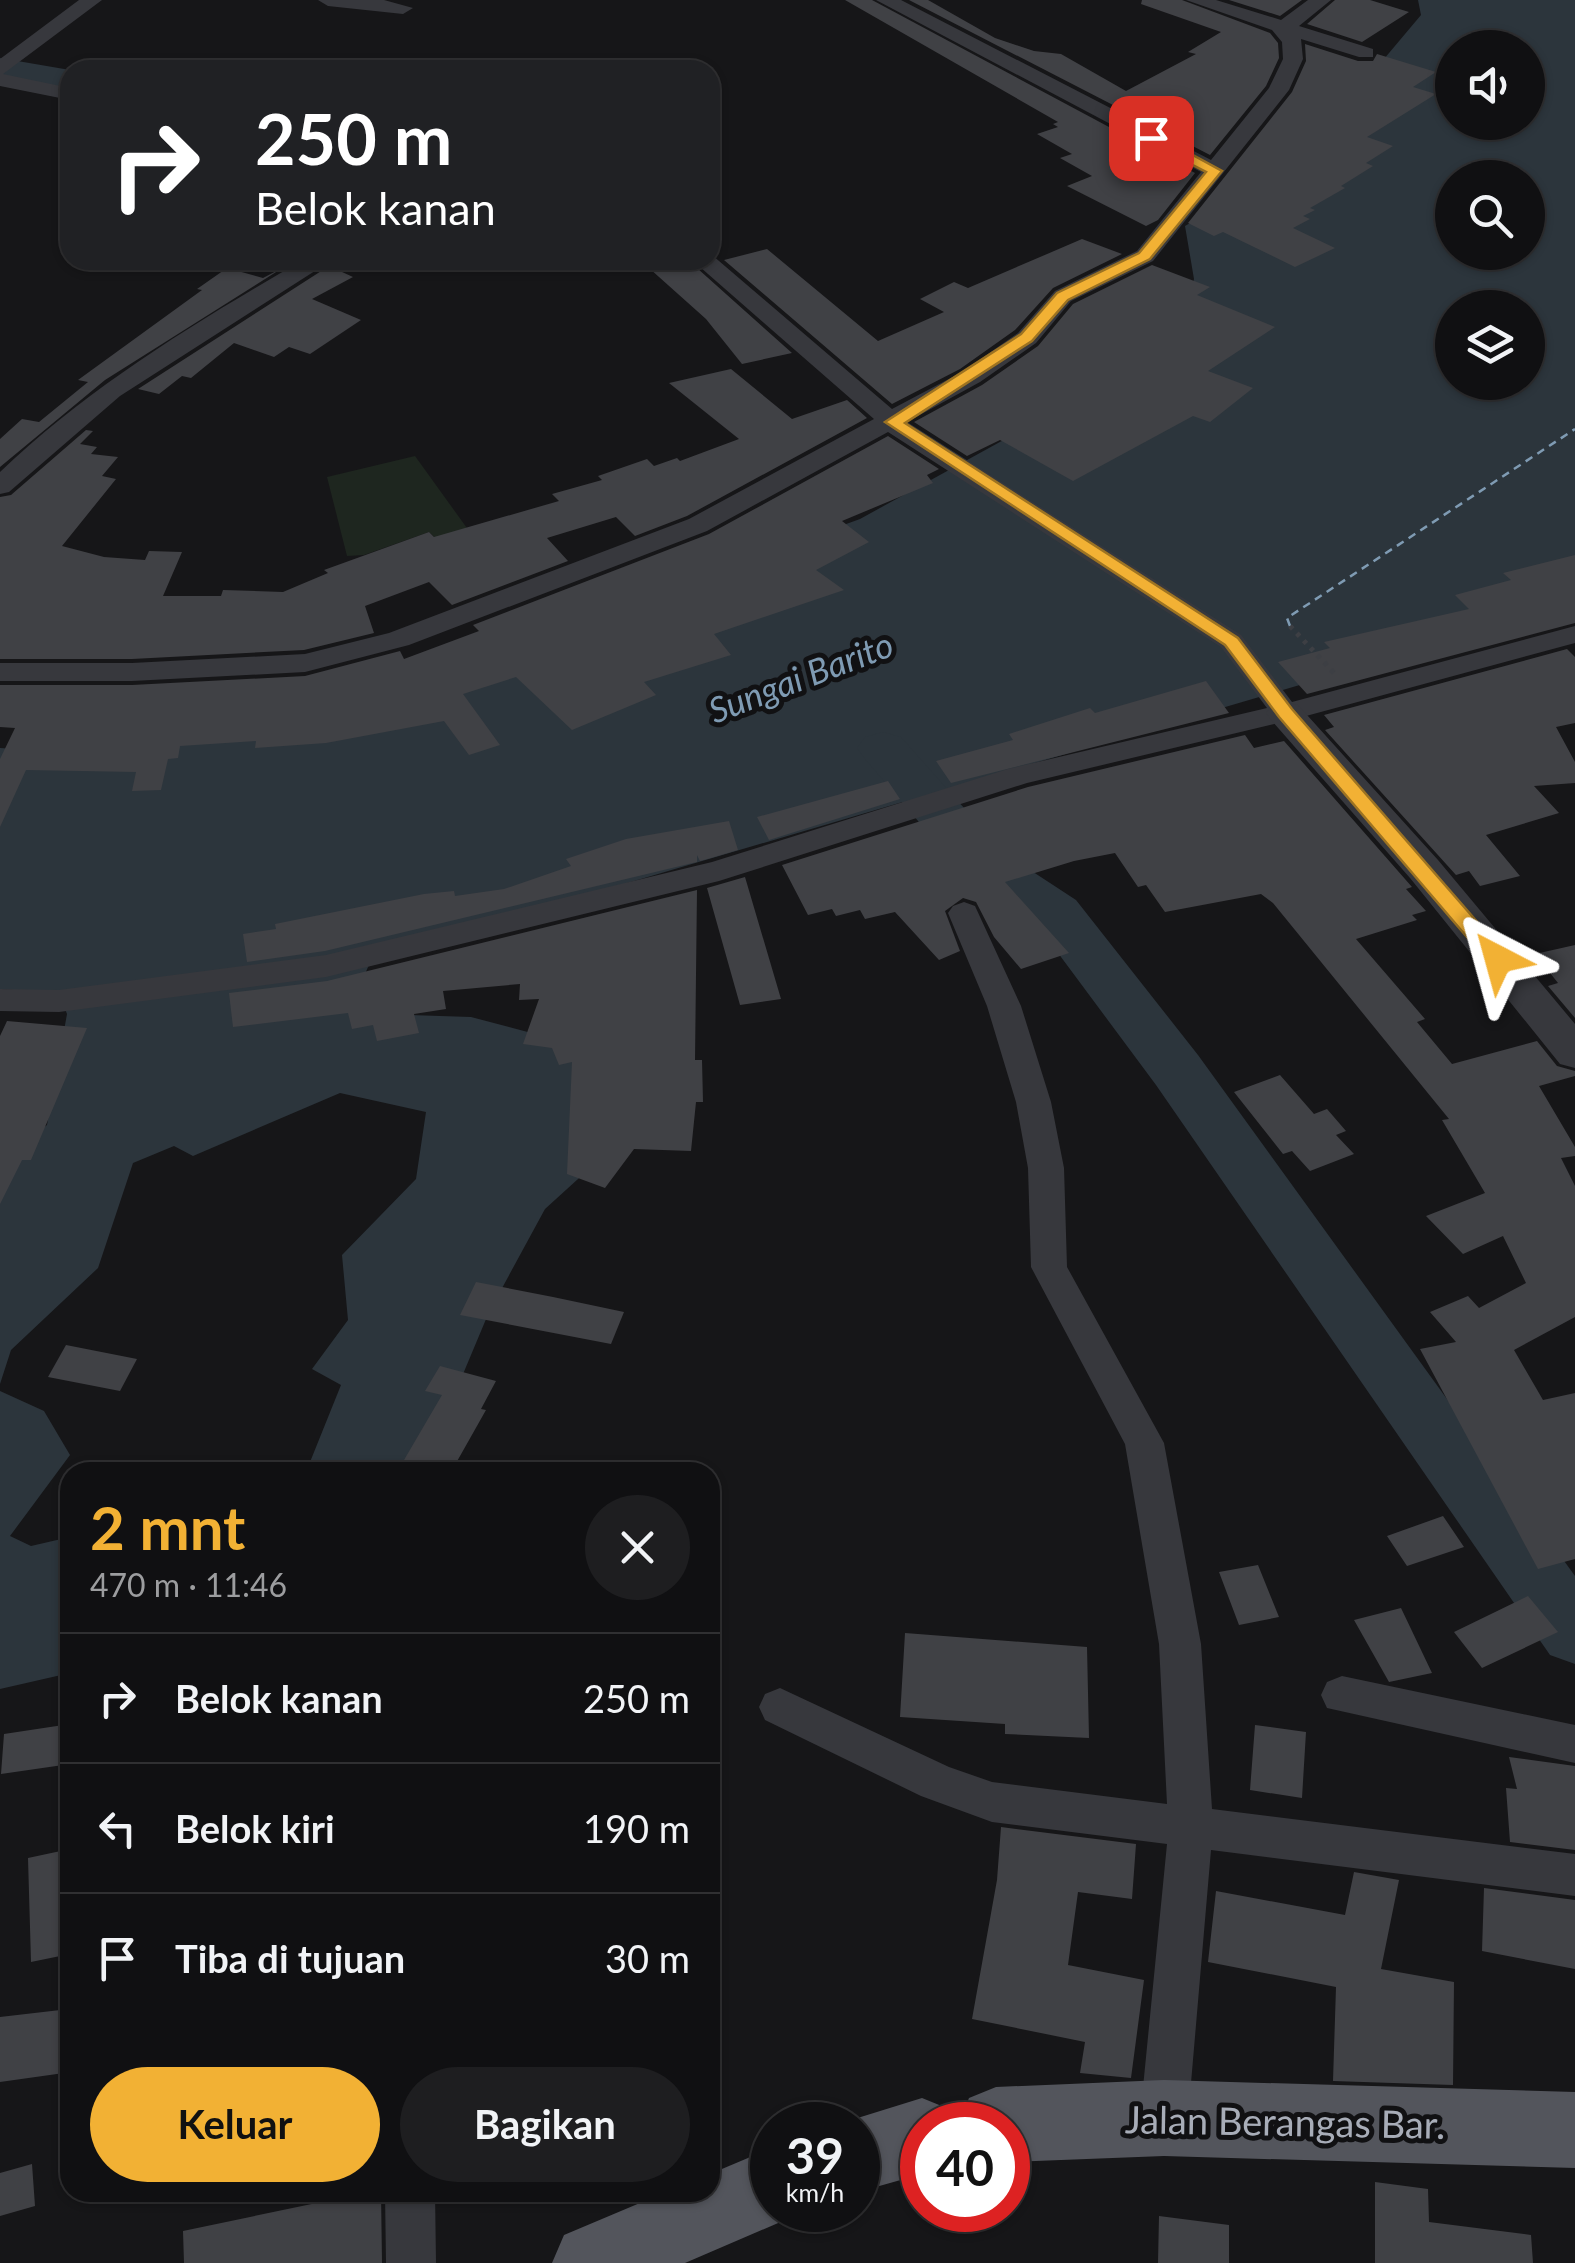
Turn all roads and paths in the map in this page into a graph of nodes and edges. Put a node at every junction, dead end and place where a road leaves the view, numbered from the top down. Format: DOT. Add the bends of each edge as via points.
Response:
graph roads {
  1 [pos="92,0"];
  2 [pos="328,0"];
  3 [pos="886,0"];
  4 [pos="1196,0"];
  5 [pos="1322,0"];
  6 [pos="403,8"];
  7 [pos="1281,29"];
  8 [pos="1366,53"];
  9 [pos="3,70"];
  10 [pos="60,90"];
  11 [pos="1215,171"];
  12 [pos="303,270"];
  13 [pos="716,270"];
  14 [pos="901,429"];
  15 [pos="0,486"];
  16 [pos="1290,626"];
  17 [pos="1575,634"];
  18 [pos="0,672"];
  19 [pos="1353,693"];
  20 [pos="1282,708"];
  21 [pos="964,913"];
  22 [pos="5,1010"];
  23 [pos="1575,1054"];
  24 [pos="1342,1696"];
  25 [pos="780,1707"];
  26 [pos="1575,1744"];
  27 [pos="1191,1828"];
  28 [pos="1575,1875"];
  29 [pos="1164,2118"];
  30 [pos="1030,2124"];
  31 [pos="1575,2130"];
  32 [pos="750,2196"];
  33 [pos="410,2202"];
  34 [pos="412,2263"];
  35 [pos="592,2263"];
  1 -- 9 [label="street"];
  2 -- 6 [label="street"];
  3 -- 11 [label="street"];
  4 -- 7 [label="street"];
  5 -- 7 [label="street"];
  7 -- 8 [label="street"];
  7 -- 11 [label="street" via="1292,42 1293,59 1278,90"];
  9 -- 10 [label="street"];
  11 -- 14 [label="street" via="1145,256 1063,296 1027,338"];
  12 -- 15 [label="street" via="68,422"];
  13 -- 14 [label="street"];
  14 -- 18 [label="street" via="698,525 356,652 264,666"];
  14 -- 20 [label="street" via="1231,642"];
  16 -- 19 [label="path"];
  17 -- 19 [label="street"];
  19 -- 20 [label="street"];
  20 -- 22 [label="street" via="1019,776 720,871 491,927 326,966"];
  20 -- 23 [label="street"];
  21 -- 27 [label="street" via="998,981 1020,1052 1046,1169 1049,1267 1144,1442 1180,1644"];
  24 -- 26 [label="street"];
  25 -- 27 [label="street" via="992,1802"];
  27 -- 28 [label="street"];
  27 -- 29 [label="street"];
  29 -- 30 [label="main road, Jalan Berangas Bar."];
  29 -- 31 [label="main road, Jalan Berangas Bar."];
  32 -- 35 [label="main road"];
  33 -- 34 [label="street"];
}
